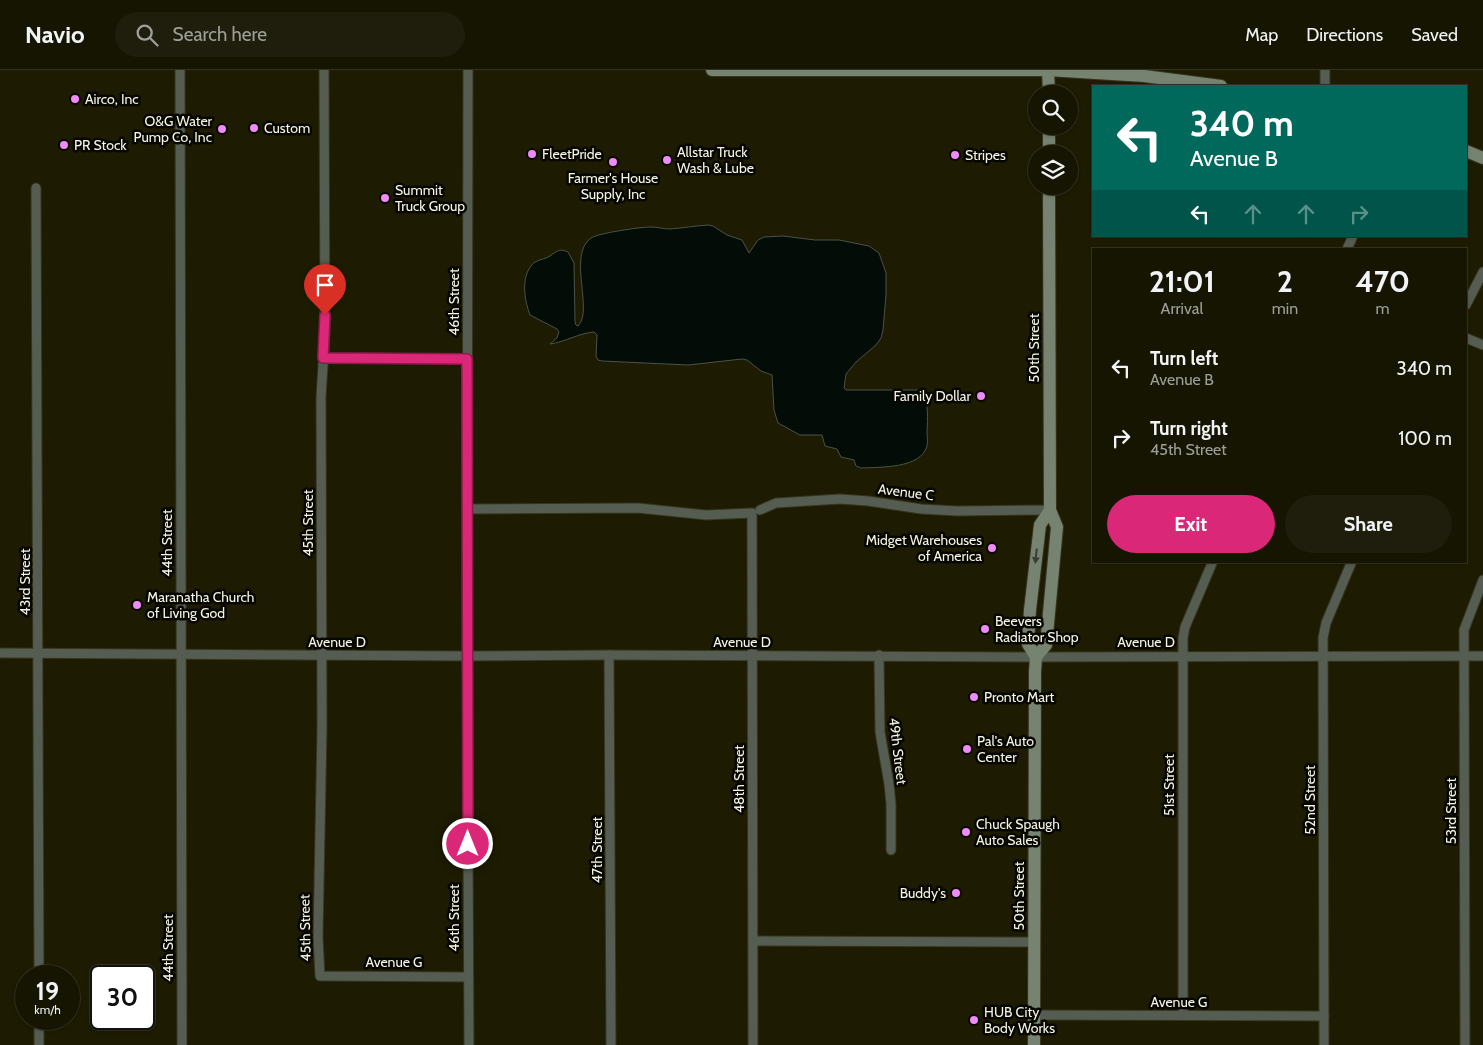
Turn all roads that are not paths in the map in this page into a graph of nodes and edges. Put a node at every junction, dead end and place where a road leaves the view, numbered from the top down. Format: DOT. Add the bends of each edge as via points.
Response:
graph roads {
  1 [pos="180,70"];
  2 [pos="324,70"];
  3 [pos="468,70"];
  4 [pos="712,70"];
  5 [pos="1048,70"];
  6 [pos="1325,70"];
  7 [pos="1049,85"];
  8 [pos="1213,85"];
  9 [pos="1325,85"];
  10 [pos="1467,151"];
  11 [pos="1483,158"];
  12 [pos="36,188"];
  13 [pos="1050,195"];
  14 [pos="1483,272"];
  15 [pos="1467,304"];
  16 [pos="1467,338"];
  17 [pos="1483,345"];
  18 [pos="323,358"];
  19 [pos="467,359"];
  20 [pos="467,509"];
  21 [pos="1050,510"];
  22 [pos="756,511"];
  23 [pos="1212,563"];
  24 [pos="1351,563"];
  25 [pos="1483,580"];
  26 [pos="0,653"];
  27 [pos="39,653"];
  28 [pos="181,653"];
  29 [pos="322,655"];
  30 [pos="609,655"];
  31 [pos="879,655"];
  32 [pos="467,656"];
  33 [pos="753,656"];
  34 [pos="1183,656"];
  35 [pos="1324,656"];
  36 [pos="1463,656"];
  37 [pos="1483,656"];
  38 [pos="1036,657"];
  39 [pos="891,850"];
  40 [pos="753,941"];
  41 [pos="1034,942"];
  42 [pos="39,965"];
  43 [pos="320,976"];
  44 [pos="468,977"];
  45 [pos="1183,1015"];
  46 [pos="1034,1016"];
  47 [pos="1324,1016"];
  48 [pos="39,1030"];
  49 [pos="39,1045"];
  50 [pos="182,1045"];
  51 [pos="468,1045"];
  52 [pos="611,1045"];
  53 [pos="753,1045"];
  54 [pos="1034,1045"];
  55 [pos="1324,1045"];
  56 [pos="1464,1045"];
  1 -- 28 [label="street, 44th Street"];
  2 -- 18 [label="street, 45th Street"];
  3 -- 19 [label="street, 46th Street"];
  4 -- 5 [label="main road"];
  5 -- 7 [label="main road"];
  5 -- 8 [label="main road" via="1144,76"];
  6 -- 9 [label="street"];
  10 -- 11 [label="main road"];
  12 -- 27 [label="street, 43rd Street"];
  13 -- 21 [label="main road, 50th Street"];
  14 -- 15 [label="street"];
  16 -- 17 [label="street"];
  18 -- 19 [label="street"];
  18 -- 29 [label="street, 45th Street"];
  19 -- 20 [label="street, 46th Street"];
  20 -- 22 [label="street, Avenue C" via="638,508 706,515"];
  20 -- 32 [label="street, 46th Street"];
  21 -- 22 [label="street, Avenue C" via="957,511 840,499 776,503"];
  21 -- 38 [label="main road, 50th Street" via="1057,527 1050,610 1046,645"];
  21 -- 38 [label="main road, 50th Street, one-way" via="1040,525 1030,610 1028,644"];
  22 -- 33 [label="street, 48th Street"];
  23 -- 34 [label="street, 51st Street" via="1185,627"];
  24 -- 35 [label="street, 52nd Street" via="1326,623"];
  25 -- 36 [label="street, 53rd Street" via="1464,630"];
  26 -- 27 [label="street, Avenue D"];
  27 -- 28 [label="street, Avenue D"];
  27 -- 42 [label="street, 43rd Street"];
  28 -- 29 [label="street, Avenue D"];
  28 -- 50 [label="street, 44th Street"];
  29 -- 32 [label="street, Avenue D"];
  29 -- 43 [label="street, 45th Street"];
  30 -- 32 [label="street, Avenue D"];
  30 -- 33 [label="street, Avenue D"];
  30 -- 52 [label="street, 47th Street"];
  31 -- 33 [label="street, Avenue D"];
  31 -- 38 [label="street, Avenue D"];
  31 -- 39 [label="street, 49th Street" via="880,732 891,804"];
  32 -- 44 [label="street, 46th Street"];
  33 -- 40 [label="street, 48th Street"];
  34 -- 35 [label="street, Avenue D"];
  34 -- 38 [label="street, Avenue D"];
  34 -- 45 [label="street, 51st Street"];
  35 -- 36 [label="street, Avenue D"];
  35 -- 47 [label="street, 52nd Street"];
  36 -- 37 [label="street, Avenue D"];
  36 -- 56 [label="street, 53rd Street"];
  38 -- 41 [label="main road, 50th Street"];
  40 -- 41 [label="street"];
  40 -- 53 [label="street, 48th Street"];
  41 -- 46 [label="main road, 50th Street"];
  43 -- 44 [label="street, Avenue G"];
  44 -- 51 [label="street, 46th Street"];
  45 -- 46 [label="street, Avenue G"];
  45 -- 47 [label="street, Avenue G"];
  46 -- 54 [label="main road, 50th Street"];
  47 -- 55 [label="street, 52nd Street"];
  48 -- 49 [label="street"];
}
